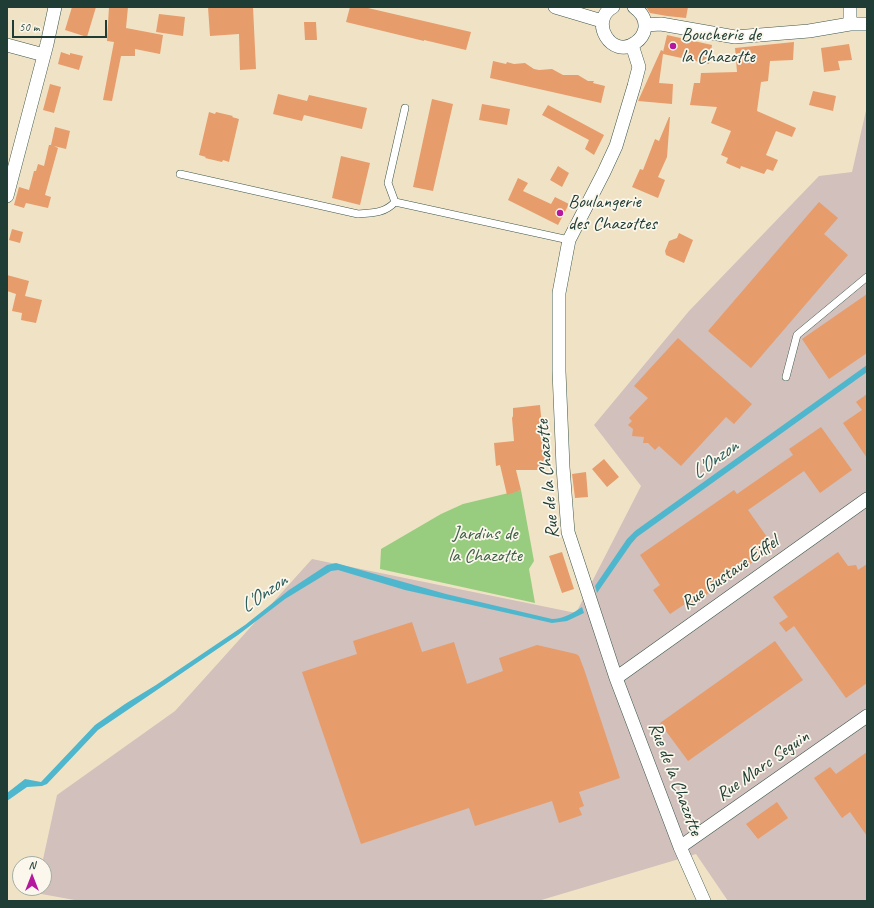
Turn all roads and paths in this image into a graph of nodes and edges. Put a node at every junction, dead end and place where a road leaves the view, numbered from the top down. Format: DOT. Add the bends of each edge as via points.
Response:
graph roads {
  1 [pos="55,7"];
  2 [pos="555,7"];
  3 [pos="613,7"];
  4 [pos="634,7"];
  5 [pos="850,7"];
  6 [pos="602,21"];
  7 [pos="850,24"];
  8 [pos="867,24"];
  9 [pos="645,25"];
  10 [pos="7,45"];
  11 [pos="632,45"];
  12 [pos="44,55"];
  13 [pos="405,108"];
  14 [pos="180,174"];
  15 [pos="7,196"];
  16 [pos="395,202"];
  17 [pos="569,240"];
  18 [pos="867,277"];
  19 [pos="786,376"];
  20 [pos="865,506"];
  21 [pos="616,678"];
  22 [pos="867,716"];
  23 [pos="680,848"];
  24 [pos="704,901"];
  1 -- 12 [label="street"];
  2 -- 6 [label="street"];
  3 -- 6 [label="street"];
  4 -- 9 [label="street" via="643,17"];
  5 -- 7 [label="street"];
  6 -- 11 [label="street" via="602,29 610,42 617,46"];
  7 -- 8 [label="street"];
  7 -- 9 [label="street" via="735,38 661,24"];
  9 -- 11 [label="street" via="644,33"];
  10 -- 12 [label="street"];
  11 -- 17 [label="street, Rue de la Chazotte" via="639,67 616,146"];
  12 -- 15 [label="street"];
  13 -- 16 [label="lane" via="388,183"];
  14 -- 16 [label="lane" via="358,214 375,213 389,208"];
  16 -- 17 [label="lane"];
  17 -- 21 [label="street, Rue de la Chazotte" via="558,293 563,467 568,532"];
  18 -- 19 [label="lane" via="797,335"];
  20 -- 21 [label="street, Rue Gustave Eiffel"];
  21 -- 23 [label="street, Rue de la Chazotte"];
  22 -- 23 [label="street, Rue Marc Seguin"];
  23 -- 24 [label="street, Rue de la Chazotte"];
}
